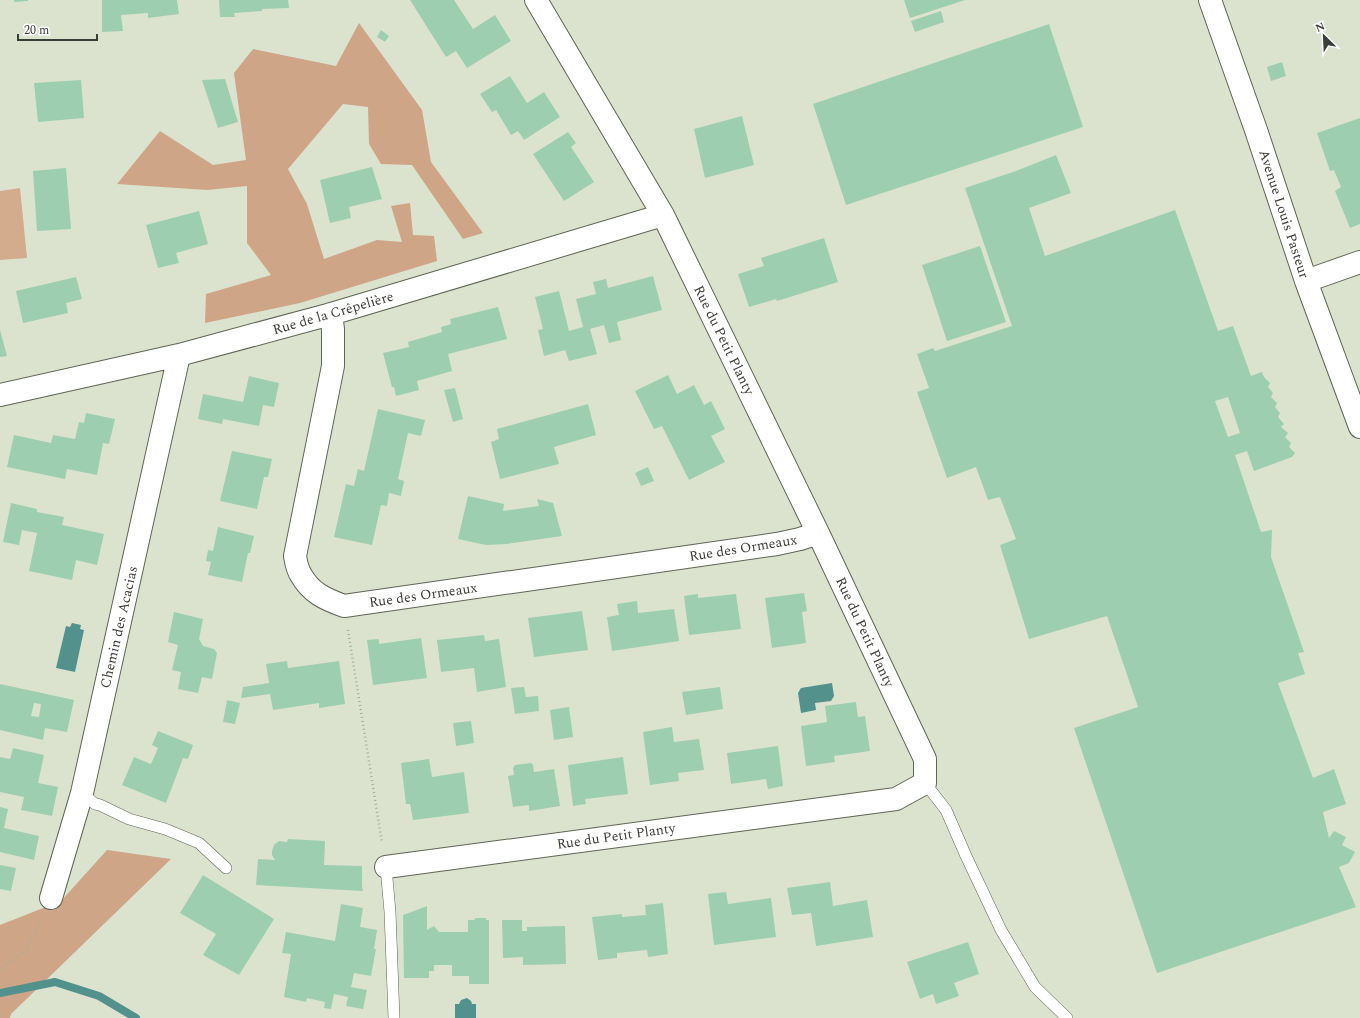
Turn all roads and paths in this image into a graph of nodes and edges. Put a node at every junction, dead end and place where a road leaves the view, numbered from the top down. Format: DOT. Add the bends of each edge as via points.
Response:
graph roads {
  1 [pos="536,0"];
  2 [pos="1210,0"];
  3 [pos="663,214"];
  4 [pos="1360,262"];
  5 [pos="1306,281"];
  6 [pos="331,314"];
  7 [pos="179,355"];
  8 [pos="0,395"];
  9 [pos="1360,428"];
  10 [pos="818,533"];
  11 [pos="344,606"];
  12 [pos="925,783"];
  13 [pos="82,793"];
  14 [pos="226,868"];
  15 [pos="386,868"];
  16 [pos="51,898"];
  17 [pos="0,970"];
  18 [pos="394,1018"];
  19 [pos="1067,1018"];
  1 -- 3 [label="street, Rue du Petit Planty"];
  2 -- 5 [label="street, Avenue Louis Pasteur"];
  3 -- 6 [label="street, Rue de la Crêpelière"];
  3 -- 10 [label="street, Rue du Petit Planty"];
  4 -- 5 [label="street"];
  5 -- 9 [label="street, Avenue Louis Pasteur"];
  6 -- 7 [label="street, Rue de la Crêpelière"];
  6 -- 11 [label="street, Rue des Ormeaux" via="332,366 295,556 300,574 312,590 323,598"];
  7 -- 8 [label="street, Rue de la Crêpelière"];
  7 -- 13 [label="street, Chemin des Acacias"];
  10 -- 11 [label="street, Rue des Ormeaux" via="778,544"];
  10 -- 12 [label="street, Rue du Petit Planty" via="925,759"];
  11 -- 15 [label="path"];
  12 -- 15 [label="street, Rue du Petit Planty" via="896,799"];
  12 -- 19 [label="lane" via="946,810 1001,930 1035,987"];
  13 -- 14 [label="lane" via="95,804 129,818 165,828 199,843"];
  13 -- 16 [label="street, Chemin des Acacias"];
  15 -- 18 [label="lane"];
  16 -- 17 [label="path" via="26,950"];
}
